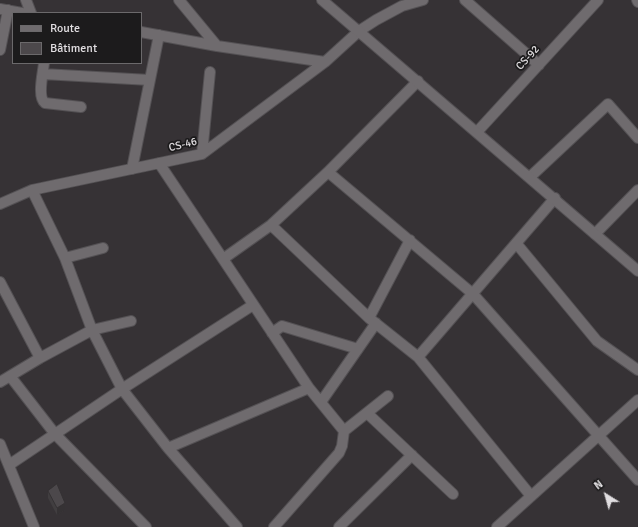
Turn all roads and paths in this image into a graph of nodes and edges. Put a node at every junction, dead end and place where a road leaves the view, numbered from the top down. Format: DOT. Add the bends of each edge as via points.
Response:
graph roads {
  1 [pos="26,0"];
  2 [pos="179,0"];
  3 [pos="322,0"];
  4 [pos="423,0"];
  5 [pos="466,0"];
  6 [pos="598,0"];
  7 [pos="402,3"];
  8 [pos="4,10"];
  9 [pos="16,12"];
  10 [pos="31,12"];
  11 [pos="359,31"];
  12 [pos="142,32"];
  13 [pos="160,35"];
  14 [pos="217,46"];
  15 [pos="0,50"];
  16 [pos="325,62"];
  17 [pos="44,64"];
  18 [pos="538,65"];
  19 [pos="210,72"];
  20 [pos="43,74"];
  21 [pos="150,80"];
  22 [pos="418,81"];
  23 [pos="81,107"];
  24 [pos="477,132"];
  25 [pos="637,135"];
  26 [pos="202,154"];
  27 [pos="159,163"];
  28 [pos="132,169"];
  29 [pos="328,172"];
  30 [pos="530,177"];
  31 [pos="32,190"];
  32 [pos="638,190"];
  33 [pos="554,198"];
  34 [pos="0,204"];
  35 [pos="270,225"];
  36 [pos="595,234"];
  37 [pos="410,240"];
  38 [pos="516,243"];
  39 [pos="103,248"];
  40 [pos="65,258"];
  41 [pos="223,259"];
  42 [pos="638,271"];
  43 [pos="0,282"];
  44 [pos="473,294"];
  45 [pos="253,305"];
  46 [pos="372,321"];
  47 [pos="131,322"];
  48 [pos="92,330"];
  49 [pos="272,333"];
  50 [pos="358,349"];
  51 [pos="418,357"];
  52 [pos="40,358"];
  53 [pos="638,370"];
  54 [pos="10,376"];
  55 [pos="0,382"];
  56 [pos="309,388"];
  57 [pos="122,389"];
  58 [pos="388,396"];
  59 [pos="638,400"];
  60 [pos="321,402"];
  61 [pos="367,413"];
  62 [pos="344,431"];
  63 [pos="55,434"];
  64 [pos="599,435"];
  65 [pos="0,444"];
  66 [pos="168,448"];
  67 [pos="412,456"];
  68 [pos="8,465"];
  69 [pos="638,480"];
  70 [pos="453,494"];
  71 [pos="531,496"];
  72 [pos="34,527"];
  73 [pos="146,527"];
  74 [pos="237,527"];
  75 [pos="274,527"];
  76 [pos="339,527"];
  77 [pos="498,527"];
  1 -- 10 [label="street"];
  2 -- 14 [label="street"];
  3 -- 11 [label="street"];
  4 -- 7 [label="street, CS-46"];
  5 -- 18 [label="street"];
  6 -- 18 [label="street, CS-92"];
  7 -- 11 [label="street, CS-46"];
  8 -- 9 [label="street"];
  8 -- 15 [label="street"];
  11 -- 16 [label="street, CS-46"];
  11 -- 22 [label="street"];
  12 -- 13 [label="street"];
  13 -- 14 [label="street"];
  13 -- 21 [label="street"];
  14 -- 16 [label="street"];
  16 -- 26 [label="street, CS-46"];
  17 -- 20 [label="street"];
  18 -- 24 [label="street, CS-92"];
  19 -- 26 [label="street"];
  20 -- 21 [label="street"];
  20 -- 23 [label="street" via="41,96 45,103"];
  21 -- 28 [label="street"];
  22 -- 24 [label="street"];
  22 -- 29 [label="street"];
  24 -- 30 [label="street"];
  25 -- 30 [label="street" via="608,104"];
  26 -- 27 [label="street, CS-46"];
  27 -- 28 [label="street, CS-46"];
  27 -- 41 [label="street"];
  28 -- 31 [label="street, CS-46"];
  29 -- 35 [label="street"];
  29 -- 37 [label="street"];
  30 -- 33 [label="street"];
  31 -- 34 [label="street, CS-46"];
  31 -- 40 [label="street"];
  32 -- 36 [label="street"];
  33 -- 36 [label="street"];
  33 -- 38 [label="street"];
  35 -- 41 [label="street"];
  35 -- 46 [label="street"];
  36 -- 42 [label="street"];
  37 -- 44 [label="street"];
  37 -- 46 [label="street"];
  38 -- 44 [label="street"];
  38 -- 53 [label="street" via="597,341"];
  39 -- 40 [label="street"];
  40 -- 48 [label="street"];
  41 -- 45 [label="street"];
  43 -- 52 [label="street"];
  44 -- 51 [label="street"];
  44 -- 64 [label="street"];
  45 -- 49 [label="street"];
  45 -- 57 [label="street"];
  46 -- 50 [label="street"];
  46 -- 51 [label="street"];
  47 -- 48 [label="street"];
  48 -- 52 [label="street"];
  48 -- 57 [label="street"];
  49 -- 50 [label="street" via="282,326"];
  49 -- 56 [label="street"];
  50 -- 60 [label="street"];
  51 -- 71 [label="street"];
  52 -- 54 [label="street"];
  54 -- 55 [label="street"];
  54 -- 63 [label="street"];
  56 -- 60 [label="street"];
  56 -- 66 [label="street"];
  57 -- 63 [label="street"];
  57 -- 66 [label="street"];
  58 -- 61 [label="street"];
  59 -- 64 [label="street"];
  60 -- 62 [label="street"];
  61 -- 62 [label="street"];
  61 -- 67 [label="street"];
  62 -- 75 [label="street" via="339,453"];
  63 -- 68 [label="street"];
  63 -- 73 [label="street"];
  64 -- 69 [label="street"];
  64 -- 71 [label="street"];
  65 -- 68 [label="street"];
  66 -- 74 [label="street"];
  67 -- 70 [label="street"];
  67 -- 76 [label="street"];
  68 -- 72 [label="street"];
  71 -- 77 [label="street"];
}
